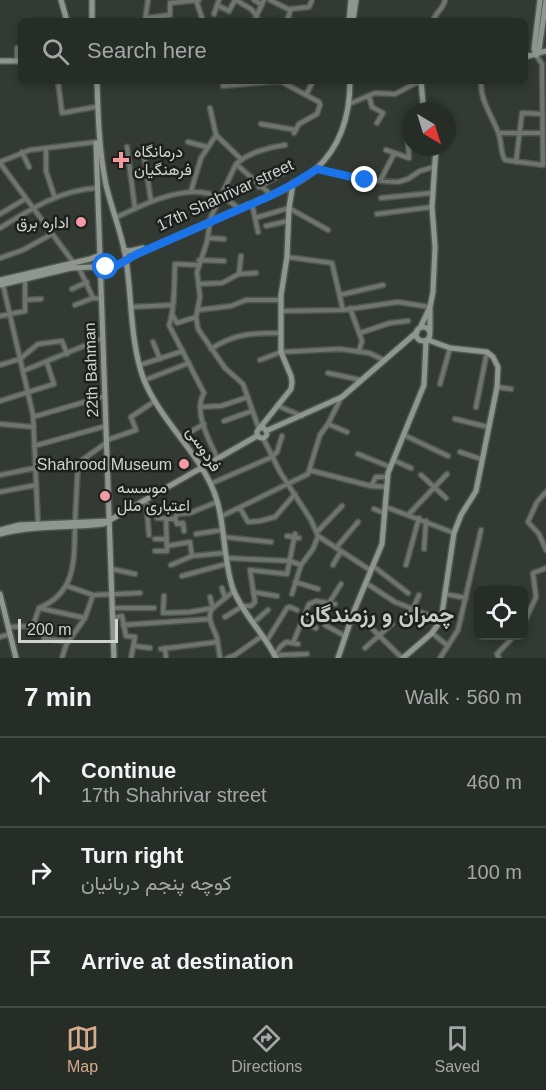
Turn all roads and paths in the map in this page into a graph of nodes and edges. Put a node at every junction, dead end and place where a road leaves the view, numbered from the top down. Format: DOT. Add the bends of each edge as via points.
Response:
graph roads {
  1 [pos="62,0"];
  2 [pos="92,0"];
  3 [pos="148,0"];
  4 [pos="197,0"];
  5 [pos="235,0"];
  6 [pos="254,0"];
  7 [pos="270,0"];
  8 [pos="312,0"];
  9 [pos="354,0"];
  10 [pos="445,0"];
  11 [pos="540,0"];
  12 [pos="546,0"];
  13 [pos="218,1"];
  14 [pos="263,2"];
  15 [pos="290,10"];
  16 [pos="214,14"];
  17 [pos="257,16"];
  18 [pos="66,18"];
  19 [pos="92,18"];
  20 [pos="146,18"];
  21 [pos="156,18"];
  22 [pos="202,18"];
  23 [pos="288,18"];
  24 [pos="351,18"];
  25 [pos="434,18"];
  26 [pos="17,48"];
  27 [pos="546,51"];
  28 [pos="18,54"];
  29 [pos="536,55"];
  30 [pos="528,56"];
  31 [pos="546,56"];
  32 [pos="0,61"];
  33 [pos="18,61"];
  34 [pos="58,84"];
  35 [pos="95,84"];
  36 [pos="95,84"];
  37 [pos="243,84"];
  38 [pos="286,84"];
  39 [pos="312,84"];
  40 [pos="348,84"];
  41 [pos="348,84"];
  42 [pos="414,84"];
  43 [pos="421,84"];
  44 [pos="481,84"];
  45 [pos="223,86"];
  46 [pos="306,95"];
  47 [pos="369,96"];
  48 [pos="423,102"];
  49 [pos="349,104"];
  50 [pos="95,107"];
  51 [pos="210,108"];
  52 [pos="543,114"];
  53 [pos="378,123"];
  54 [pos="261,124"];
  55 [pos="499,133"];
  56 [pos="519,133"];
  57 [pos="543,133"];
  58 [pos="216,135"];
  59 [pos="96,142"];
  60 [pos="188,142"];
  61 [pos="285,145"];
  62 [pos="127,147"];
  63 [pos="207,147"];
  64 [pos="143,149"];
  65 [pos="46,150"];
  66 [pos="386,150"];
  67 [pos="22,152"];
  68 [pos="394,154"];
  69 [pos="409,156"];
  70 [pos="435,156"];
  71 [pos="242,159"];
  72 [pos="0,162"];
  73 [pos="516,162"];
  74 [pos="236,164"];
  75 [pos="29,167"];
  76 [pos="434,167"];
  77 [pos="317,169"];
  78 [pos="285,172"];
  79 [pos="380,181"];
  80 [pos="292,183"];
  81 [pos="259,187"];
  82 [pos="97,188"];
  83 [pos="191,191"];
  84 [pos="268,194"];
  85 [pos="432,194"];
  86 [pos="55,198"];
  87 [pos="221,198"];
  88 [pos="381,198"];
  89 [pos="25,199"];
  90 [pos="151,201"];
  91 [pos="111,202"];
  92 [pos="252,204"];
  93 [pos="99,205"];
  94 [pos="237,207"];
  95 [pos="432,207"];
  96 [pos="33,208"];
  97 [pos="289,208"];
  98 [pos="135,209"];
  99 [pos="0,214"];
  100 [pos="377,214"];
  101 [pos="115,218"];
  102 [pos="255,218"];
  103 [pos="210,220"];
  104 [pos="288,221"];
  105 [pos="266,226"];
  106 [pos="0,228"];
  107 [pos="258,230"];
  108 [pos="328,230"];
  109 [pos="52,234"];
  110 [pos="207,238"];
  111 [pos="224,239"];
  112 [pos="124,250"];
  113 [pos="100,255"];
  114 [pos="241,256"];
  115 [pos="287,257"];
  116 [pos="0,258"];
  117 [pos="126,261"];
  118 [pos="224,261"];
  119 [pos="73,262"];
  120 [pos="199,262"];
  121 [pos="100,266"];
  122 [pos="78,267"];
  123 [pos="256,273"];
  124 [pos="239,274"];
  125 [pos="25,279"];
  126 [pos="87,282"];
  127 [pos="1,283"];
  128 [pos="199,284"];
  129 [pos="383,285"];
  130 [pos="72,289"];
  131 [pos="340,295"];
  132 [pos="93,298"];
  133 [pos="41,299"];
  134 [pos="102,299"];
  135 [pos="26,300"];
  136 [pos="281,300"];
  137 [pos="172,304"];
  138 [pos="75,305"];
  139 [pos="131,307"];
  140 [pos="430,307"];
  141 [pos="350,308"];
  142 [pos="198,310"];
  143 [pos="343,310"];
  144 [pos="281,311"];
  145 [pos="10,315"];
  146 [pos="0,316"];
  147 [pos="173,316"];
  148 [pos="196,317"];
  149 [pos="408,321"];
  150 [pos="281,333"];
  151 [pos="360,333"];
  152 [pos="418,333"];
  153 [pos="428,337"];
  154 [pos="104,338"];
  155 [pos="153,342"];
  156 [pos="450,348"];
  157 [pos="211,349"];
  158 [pos="183,351"];
  159 [pos="359,351"];
  160 [pos="281,352"];
  161 [pos="487,352"];
  162 [pos="67,354"];
  163 [pos="20,359"];
  164 [pos="160,359"];
  165 [pos="260,360"];
  166 [pos="384,360"];
  167 [pos="47,363"];
  168 [pos="189,363"];
  169 [pos="0,365"];
  170 [pos="140,365"];
  171 [pos="23,371"];
  172 [pos="328,374"];
  173 [pos="145,380"];
  174 [pos="361,380"];
  175 [pos="440,384"];
  176 [pos="496,387"];
  177 [pos="511,389"];
  178 [pos="28,392"];
  179 [pos="105,396"];
  180 [pos="248,397"];
  181 [pos="342,397"];
  182 [pos="155,400"];
  183 [pos="0,401"];
  184 [pos="200,407"];
  185 [pos="476,407"];
  186 [pos="276,409"];
  187 [pos="252,411"];
  188 [pos="302,416"];
  189 [pos="33,417"];
  190 [pos="455,419"];
  191 [pos="224,421"];
  192 [pos="0,424"];
  193 [pos="204,424"];
  194 [pos="328,424"];
  195 [pos="106,426"];
  196 [pos="34,427"];
  197 [pos="488,427"];
  198 [pos="347,432"];
  199 [pos="263,433"];
  200 [pos="404,435"];
  201 [pos="282,436"];
  202 [pos="180,438"];
  203 [pos="107,441"];
  204 [pos="34,446"];
  205 [pos="460,452"];
  206 [pos="358,454"];
  207 [pos="192,456"];
  208 [pos="448,456"];
  209 [pos="272,457"];
  210 [pos="218,459"];
  211 [pos="481,459"];
  212 [pos="393,460"];
  213 [pos="78,463"];
  214 [pos="200,467"];
  215 [pos="390,467"];
  216 [pos="35,468"];
  217 [pos="411,468"];
  218 [pos="309,470"];
  219 [pos="447,474"];
  220 [pos="0,475"];
  221 [pos="188,475"];
  222 [pos="421,476"];
  223 [pos="388,477"];
  224 [pos="210,484"];
  225 [pos="36,485"];
  226 [pos="288,485"];
  227 [pos="371,486"];
  228 [pos="387,487"];
  229 [pos="433,488"];
  230 [pos="0,492"];
  231 [pos="546,492"];
  232 [pos="295,494"];
  233 [pos="446,498"];
  234 [pos="146,500"];
  235 [pos="217,502"];
  236 [pos="342,506"];
  237 [pos="240,508"];
  238 [pos="374,509"];
  239 [pos="385,510"];
  240 [pos="409,514"];
  241 [pos="157,518"];
  242 [pos="220,518"];
  243 [pos="419,518"];
  244 [pos="166,519"];
  245 [pos="175,519"];
  246 [pos="111,521"];
  247 [pos="426,521"];
  248 [pos="358,522"];
  249 [pos="38,524"];
  250 [pos="75,525"];
  251 [pos="481,530"];
  252 [pos="184,531"];
  253 [pos="0,532"];
  254 [pos="222,533"];
  255 [pos="454,533"];
  256 [pos="196,534"];
  257 [pos="317,534"];
  258 [pos="149,535"];
  259 [pos="287,536"];
  260 [pos="155,539"];
  261 [pos="166,539"];
  262 [pos="271,542"];
  263 [pos="167,546"];
  264 [pos="336,548"];
  265 [pos="424,549"];
  266 [pos="341,550"];
  267 [pos="546,550"];
  268 [pos="155,551"];
  269 [pos="192,556"];
  270 [pos="225,558"];
  271 [pos="290,561"];
  272 [pos="171,565"];
  273 [pos="301,565"];
  274 [pos="333,565"];
  275 [pos="406,565"];
  276 [pos="371,568"];
  277 [pos="546,568"];
  278 [pos="111,569"];
  279 [pos="135,574"];
  280 [pos="182,576"];
  281 [pos="295,582"];
  282 [pos="366,582"];
  283 [pos="341,584"];
  284 [pos="67,586"];
  285 [pos="222,588"];
  286 [pos="318,589"];
  287 [pos="234,591"];
  288 [pos="254,592"];
  289 [pos="140,593"];
  290 [pos="408,593"];
  291 [pos="0,594"];
  292 [pos="292,594"];
  293 [pos="445,594"];
  294 [pos="93,595"];
  295 [pos="112,595"];
  296 [pos="419,595"];
  297 [pos="164,596"];
  298 [pos="277,596"];
  299 [pos="210,597"];
  300 [pos="225,598"];
  301 [pos="466,598"];
  302 [pos="329,603"];
  303 [pos="335,604"];
  304 [pos="241,606"];
  305 [pos="39,608"];
  306 [pos="113,608"];
  307 [pos="153,608"];
  308 [pos="213,608"];
  309 [pos="413,609"];
  310 [pos="268,610"];
  311 [pos="297,610"];
  312 [pos="354,611"];
  313 [pos="528,614"];
  314 [pos="225,617"];
  315 [pos="85,618"];
  316 [pos="113,618"];
  317 [pos="401,618"];
  318 [pos="210,619"];
  319 [pos="441,620"];
  320 [pos="302,621"];
  321 [pos="252,624"];
  322 [pos="392,624"];
  323 [pos="325,625"];
  324 [pos="123,626"];
  325 [pos="316,628"];
  326 [pos="10,631"];
  327 [pos="432,633"];
  328 [pos="380,635"];
  329 [pos="262,636"];
  330 [pos="345,636"];
  331 [pos="0,637"];
  332 [pos="44,639"];
  333 [pos="510,640"];
  334 [pos="68,641"];
  335 [pos="217,642"];
  336 [pos="266,642"];
  337 [pos="134,646"];
  338 [pos="448,646"];
  339 [pos="150,648"];
  340 [pos="365,648"];
  341 [pos="307,654"];
  342 [pos="14,657"];
  343 [pos="276,657"];
  344 [pos="62,658"];
  345 [pos="114,658"];
  346 [pos="131,658"];
  347 [pos="166,658"];
  348 [pos="220,658"];
  349 [pos="227,658"];
  350 [pos="338,658"];
  351 [pos="402,658"];
  352 [pos="441,658"];
  353 [pos="499,658"];
  1 -- 18 [label="main road"];
  2 -- 19 [label="main road"];
  3 -- 20 [label="street"];
  4 -- 21 [label="street" via="170,3 170,15"];
  4 -- 22 [label="street"];
  5 -- 13 [label="street" via="229,11"];
  5 -- 17 [label="street"];
  6 -- 14 [label="street"];
  7 -- 15 [label="street"];
  8 -- 15 [label="street" via="309,7"];
  9 -- 24 [label="main road"];
  10 -- 25 [label="street"];
  11 -- 29 [label="main road"];
  12 -- 29 [label="main road"];
  13 -- 16 [label="street"];
  14 -- 17 [label="street"];
  15 -- 23 [label="street"];
  26 -- 28 [label="street"];
  27 -- 29 [label="main road"];
  29 -- 30 [label="main road"];
  29 -- 31 [label="main road"];
  29 -- 52 [label="street" via="542,63"];
  32 -- 33 [label="main road"];
  34 -- 50 [label="street" via="62,113"];
  35 -- 50 [label="main road, 22th Bahman"];
  36 -- 91 [label="main road, فردوسی" via="98,129"];
  37 -- 45 [label="street"];
  38 -- 46 [label="street"];
  39 -- 46 [label="street"];
  40 -- 49 [label="main road, 17th Shahrivar street"];
  41 -- 80 [label="main road, 17th Shahrivar street" via="343,121 333,144 315,166"];
  42 -- 47 [label="street" via="394,94"];
  43 -- 48 [label="main road"];
  44 -- 55 [label="street" via="480,94"];
  46 -- 54 [label="street" via="320,105 317,114 299,124 295,131"];
  47 -- 49 [label="street"];
  47 -- 53 [label="street" via="372,107 383,114"];
  49 -- 77 [label="main road, 17th Shahrivar street" via="339,138"];
  50 -- 59 [label="main road, 22th Bahman"];
  51 -- 58 [label="street"];
  52 -- 56 [label="street" via="522,113"];
  52 -- 57 [label="street"];
  55 -- 56 [label="street"];
  55 -- 73 [label="street" via="501,154 505,160"];
  56 -- 57 [label="street"];
  56 -- 73 [label="street"];
  57 -- 73 [label="street" via="543,165"];
  58 -- 63 [label="street"];
  58 -- 71 [label="street"];
  59 -- 65 [label="street"];
  59 -- 82 [label="main road, 22th Bahman"];
  60 -- 63 [label="street"];
  61 -- 71 [label="street"];
  62 -- 98 [label="street"];
  63 -- 83 [label="street"];
  64 -- 90 [label="street"];
  65 -- 67 [label="street"];
  65 -- 86 [label="street" via="46,171"];
  66 -- 68 [label="street"];
  67 -- 72 [label="street"];
  67 -- 75 [label="street"];
  68 -- 69 [label="street"];
  68 -- 79 [label="street"];
  70 -- 76 [label="main road"];
  71 -- 74 [label="street"];
  72 -- 89 [label="street"];
  74 -- 81 [label="street"];
  74 -- 87 [label="street"];
  76 -- 79 [label="street" via="398,182"];
  76 -- 85 [label="main road"];
  77 -- 79 [label="street"];
  77 -- 80 [label="main road, 17th Shahrivar street"];
  78 -- 81 [label="street"];
  80 -- 84 [label="main road, 17th Shahrivar street"];
  80 -- 92 [label="main road, 17th Shahrivar street"];
  80 -- 97 [label="main road"];
  81 -- 84 [label="street"];
  82 -- 86 [label="street"];
  82 -- 93 [label="main road, 22th Bahman"];
  83 -- 87 [label="street"];
  83 -- 90 [label="street"];
  84 -- 94 [label="main road, 17th Shahrivar street"];
  85 -- 88 [label="street"];
  85 -- 95 [label="main road"];
  86 -- 96 [label="street"];
  87 -- 94 [label="street"];
  87 -- 103 [label="street"];
  89 -- 96 [label="street"];
  89 -- 99 [label="street"];
  90 -- 98 [label="street"];
  91 -- 93 [label="main road"];
  91 -- 101 [label="main road, فردوسی"];
  92 -- 102 [label="street"];
  92 -- 103 [label="main road, 17th Shahrivar street"];
  93 -- 113 [label="main road, 22th Bahman"];
  94 -- 103 [label="main road, 17th Shahrivar street"];
  95 -- 100 [label="street"];
  95 -- 140 [label="main road" via="435,247"];
  96 -- 106 [label="street"];
  96 -- 109 [label="street"];
  97 -- 102 [label="street"];
  97 -- 104 [label="main road"];
  97 -- 108 [label="street"];
  98 -- 101 [label="street"];
  101 -- 112 [label="main road, فردوسی"];
  102 -- 107 [label="street"];
  103 -- 110 [label="street"];
  103 -- 112 [label="main road, 17th Shahrivar street" via="136,250"];
  103 -- 117 [label="main road, 17th Shahrivar street"];
  104 -- 105 [label="street"];
  104 -- 115 [label="main road"];
  109 -- 116 [label="street"];
  109 -- 119 [label="street"];
  110 -- 111 [label="street"];
  110 -- 120 [label="street"];
  112 -- 117 [label="main road, فردوسی"];
  113 -- 119 [label="main road"];
  113 -- 121 [label="main road, 22th Bahman"];
  114 -- 124 [label="street"];
  115 -- 131 [label="street" via="332,263"];
  115 -- 136 [label="main road"];
  117 -- 121 [label="main road, 17th Shahrivar street" via="116,266"];
  117 -- 139 [label="main road, فردوسی"];
  118 -- 120 [label="street"];
  119 -- 127 [label="main road"];
  120 -- 128 [label="street"];
  120 -- 137 [label="street" via="175,264"];
  121 -- 122 [label="main road, 17th Shahrivar street"];
  121 -- 134 [label="main road, 22th Bahman"];
  122 -- 125 [label="main road, 17th Shahrivar street"];
  122 -- 126 [label="street"];
  123 -- 124 [label="street"];
  124 -- 128 [label="street" via="222,283"];
  125 -- 127 [label="main road, 17th Shahrivar street"];
  125 -- 135 [label="street"];
  126 -- 130 [label="street"];
  126 -- 132 [label="street"];
  127 -- 145 [label="street"];
  128 -- 142 [label="street"];
  129 -- 131 [label="street"];
  131 -- 143 [label="street"];
  132 -- 134 [label="street"];
  132 -- 138 [label="street"];
  133 -- 135 [label="street"];
  134 -- 154 [label="main road, 22th Bahman"];
  135 -- 145 [label="street" via="25,310"];
  136 -- 142 [label="street" via="246,300"];
  136 -- 144 [label="main road"];
  137 -- 139 [label="street"];
  137 -- 147 [label="street"];
  139 -- 170 [label="main road, فردوسی"];
  140 -- 141 [label="street" via="398,302"];
  140 -- 152 [label="main road"];
  140 -- 153 [label="main road"];
  141 -- 143 [label="street"];
  141 -- 151 [label="street"];
  142 -- 148 [label="street"];
  143 -- 144 [label="street"];
  144 -- 150 [label="main road"];
  145 -- 146 [label="street"];
  145 -- 163 [label="street"];
  147 -- 148 [label="street" via="177,323"];
  147 -- 158 [label="street" via="169,325"];
  148 -- 157 [label="street" via="198,329"];
  149 -- 151 [label="street"];
  150 -- 157 [label="street" via="245,334"];
  150 -- 160 [label="main road"];
  151 -- 159 [label="street"];
  152 -- 153 [label="main road" via="421,341"];
  152 -- 153 [label="main road" via="427,328"];
  152 -- 166 [label="main road"];
  153 -- 156 [label="main road"];
  153 -- 200 [label="main road" via="424,386"];
  154 -- 162 [label="street"];
  154 -- 179 [label="main road, 22th Bahman"];
  155 -- 164 [label="street"];
  156 -- 161 [label="main road"];
  156 -- 175 [label="street"];
  157 -- 180 [label="street" via="243,384"];
  158 -- 164 [label="street"];
  158 -- 168 [label="street"];
  159 -- 160 [label="street"];
  159 -- 166 [label="street"];
  160 -- 165 [label="street"];
  160 -- 186 [label="main road" via="292,382"];
  161 -- 176 [label="main road" via="498,367"];
  161 -- 185 [label="street"];
  162 -- 163 [label="street" via="62,341 51,341 38,344"];
  162 -- 167 [label="street"];
  163 -- 169 [label="street"];
  163 -- 171 [label="street"];
  164 -- 170 [label="street"];
  166 -- 174 [label="main road"];
  167 -- 171 [label="street"];
  167 -- 178 [label="street" via="54,384"];
  168 -- 173 [label="street"];
  168 -- 184 [label="street" via="204,393"];
  170 -- 173 [label="main road, فردوسی"];
  171 -- 178 [label="street"];
  172 -- 174 [label="street"];
  173 -- 182 [label="main road, فردوسی"];
  174 -- 181 [label="main road"];
  176 -- 177 [label="street"];
  176 -- 197 [label="main road"];
  178 -- 183 [label="street"];
  178 -- 189 [label="street"];
  179 -- 189 [label="street"];
  179 -- 195 [label="main road, 22th Bahman"];
  180 -- 184 [label="street" via="221,406"];
  180 -- 187 [label="street"];
  181 -- 188 [label="main road"];
  181 -- 194 [label="street"];
  182 -- 202 [label="main road, فردوسی"];
  182 -- 203 [label="street" via="131,417 136,430"];
  184 -- 193 [label="street"];
  186 -- 188 [label="street"];
  186 -- 199 [label="main road"];
  187 -- 191 [label="street"];
  187 -- 199 [label="street"];
  188 -- 199 [label="main road"];
  189 -- 196 [label="street"];
  190 -- 197 [label="street"];
  192 -- 196 [label="street"];
  193 -- 202 [label="street"];
  193 -- 210 [label="street"];
  194 -- 198 [label="street"];
  194 -- 218 [label="street" via="320,435"];
  195 -- 203 [label="main road, 22th Bahman"];
  195 -- 204 [label="street"];
  196 -- 204 [label="street"];
  197 -- 211 [label="main road"];
  199 -- 209 [label="street"];
  199 -- 210 [label="main road"];
  200 -- 208 [label="street"];
  200 -- 212 [label="main road"];
  201 -- 209 [label="street"];
  202 -- 207 [label="main road, فردوسی"];
  203 -- 213 [label="street"];
  203 -- 246 [label="main road, 22th Bahman"];
  204 -- 216 [label="street"];
  205 -- 211 [label="street"];
  206 -- 215 [label="street"];
  207 -- 214 [label="main road, فردوسی"];
  207 -- 221 [label="main road"];
  209 -- 224 [label="street"];
  209 -- 226 [label="street"];
  210 -- 214 [label="main road"];
  211 -- 255 [label="main road" via="476,491"];
  212 -- 215 [label="main road"];
  212 -- 217 [label="street"];
  213 -- 216 [label="street"];
  213 -- 250 [label="street"];
  214 -- 221 [label="main road"];
  214 -- 224 [label="main road, فردوسی"];
  215 -- 223 [label="main road"];
  216 -- 220 [label="street"];
  216 -- 225 [label="street"];
  218 -- 226 [label="street"];
  218 -- 227 [label="street"];
  219 -- 229 [label="street"];
  221 -- 234 [label="main road"];
  222 -- 229 [label="street"];
  223 -- 227 [label="street" via="376,477"];
  223 -- 228 [label="main road"];
  224 -- 235 [label="main road, فردوسی"];
  225 -- 230 [label="street"];
  225 -- 249 [label="street"];
  226 -- 232 [label="street"];
  226 -- 237 [label="street"];
  227 -- 228 [label="street"];
  228 -- 239 [label="main road"];
  229 -- 233 [label="street"];
  229 -- 240 [label="street"];
  231 -- 267 [label="street" via="528,518"];
  232 -- 237 [label="street" via="271,519 248,522"];
  232 -- 257 [label="street"];
  234 -- 246 [label="main road"];
  234 -- 258 [label="street"];
  235 -- 242 [label="main road, فردوسی"];
  235 -- 245 [label="street" via="177,514"];
  236 -- 257 [label="street"];
  237 -- 242 [label="street"];
  238 -- 239 [label="street"];
  239 -- 240 [label="street"];
  239 -- 276 [label="main road" via="382,544"];
  240 -- 243 [label="street"];
  241 -- 244 [label="street"];
  242 -- 254 [label="main road, فردوسی"];
  243 -- 247 [label="street"];
  243 -- 275 [label="street"];
  244 -- 245 [label="street"];
  244 -- 261 [label="street"];
  245 -- 252 [label="street" via="177,524 183,523"];
  246 -- 250 [label="main road"];
  246 -- 278 [label="main road, 22th Bahman"];
  247 -- 255 [label="street"];
  247 -- 265 [label="street"];
  248 -- 264 [label="street"];
  249 -- 250 [label="main road"];
  249 -- 253 [label="main road"];
  250 -- 253 [label="main road"];
  250 -- 284 [label="street" via="73,568"];
  251 -- 301 [label="street"];
  254 -- 256 [label="street"];
  254 -- 262 [label="street"];
  254 -- 270 [label="main road, فردوسی"];
  255 -- 293 [label="main road"];
  257 -- 264 [label="street"];
  257 -- 273 [label="street" via="314,549"];
  259 -- 271 [label="street" via="296,536"];
  260 -- 261 [label="street"];
  261 -- 263 [label="street"];
  263 -- 268 [label="street" via="167,551"];
  263 -- 269 [label="street" via="190,542"];
  264 -- 266 [label="street"];
  266 -- 274 [label="street"];
  266 -- 276 [label="street"];
  269 -- 270 [label="street"];
  269 -- 272 [label="street"];
  270 -- 271 [label="street"];
  270 -- 280 [label="street"];
  270 -- 287 [label="main road, فردوسی"];
  271 -- 273 [label="street"];
  271 -- 288 [label="street" via="287,574 250,570"];
  273 -- 281 [label="street"];
  276 -- 282 [label="main road"];
  276 -- 290 [label="street"];
  277 -- 313 [label="street" via="534,573 536,597"];
  278 -- 279 [label="street"];
  278 -- 295 [label="main road, 22th Bahman"];
  281 -- 286 [label="street"];
  281 -- 292 [label="street"];
  282 -- 309 [label="street"];
  282 -- 312 [label="main road"];
  283 -- 302 [label="street"];
  284 -- 294 [label="street"];
  284 -- 305 [label="street"];
  285 -- 300 [label="street"];
  287 -- 300 [label="street"];
  287 -- 304 [label="main road, فردوسی"];
  288 -- 298 [label="street"];
  288 -- 304 [label="street" via="254,604"];
  289 -- 295 [label="street"];
  291 -- 326 [label="main road"];
  293 -- 301 [label="street"];
  293 -- 319 [label="main road"];
  294 -- 295 [label="street"];
  294 -- 315 [label="street"];
  295 -- 306 [label="main road, 22th Bahman"];
  296 -- 309 [label="street"];
  297 -- 308 [label="street" via="163,613"];
  299 -- 308 [label="street"];
  300 -- 308 [label="street"];
  301 -- 338 [label="street" via="458,630"];
  302 -- 303 [label="street"];
  302 -- 320 [label="street" via="313,601"];
  304 -- 314 [label="street"];
  304 -- 321 [label="main road, فردوسی"];
  305 -- 315 [label="street"];
  305 -- 326 [label="street" via="33,626"];
  306 -- 307 [label="street"];
  306 -- 316 [label="main road, 22th Bahman"];
  308 -- 318 [label="street"];
  309 -- 317 [label="street"];
  309 -- 319 [label="street"];
  310 -- 321 [label="street"];
  311 -- 336 [label="street" via="287,608"];
  312 -- 328 [label="street"];
  312 -- 330 [label="main road"];
  315 -- 334 [label="street"];
  316 -- 324 [label="street" via="122,616"];
  316 -- 345 [label="main road, 22th Bahman"];
  318 -- 324 [label="street"];
  318 -- 335 [label="street"];
  319 -- 327 [label="main road"];
  320 -- 325 [label="street"];
  320 -- 343 [label="street" via="296,644 282,644"];
  321 -- 329 [label="main road, فردوسی"];
  322 -- 328 [label="street"];
  323 -- 330 [label="street"];
  324 -- 337 [label="street" via="126,636 135,637"];
  326 -- 331 [label="street"];
  326 -- 342 [label="main road"];
  327 -- 338 [label="street"];
  327 -- 351 [label="main road"];
  328 -- 340 [label="street"];
  328 -- 351 [label="street"];
  329 -- 336 [label="main road, فردوسی"];
  329 -- 349 [label="street"];
  330 -- 350 [label="main road"];
  332 -- 334 [label="street"];
  333 -- 353 [label="street" via="497,654"];
  334 -- 344 [label="street"];
  335 -- 347 [label="street" via="163,649"];
  335 -- 348 [label="street"];
  336 -- 343 [label="main road, فردوسی"];
  337 -- 339 [label="street"];
  337 -- 346 [label="street"];
  338 -- 352 [label="street"];
  341 -- 343 [label="street"];
}
